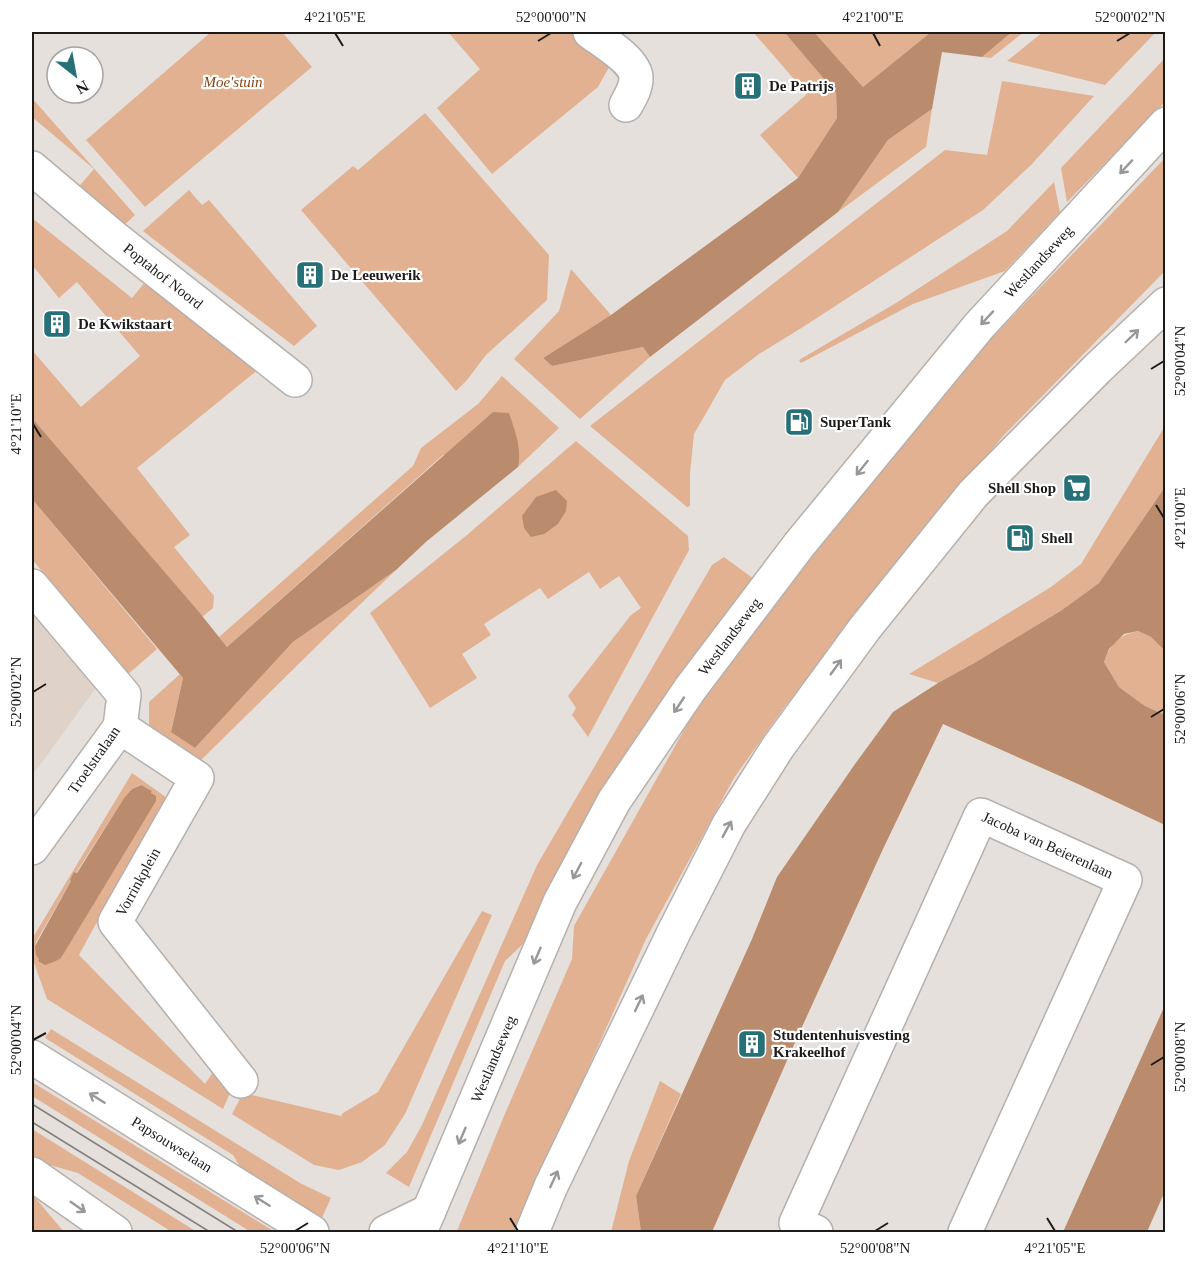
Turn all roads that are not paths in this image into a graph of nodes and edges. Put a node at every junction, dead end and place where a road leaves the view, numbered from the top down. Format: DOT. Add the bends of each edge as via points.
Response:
graph roads {
  1 [pos="590,32"];
  2 [pos="626,105"];
  3 [pos="1166,124"];
  4 [pos="32,168"];
  5 [pos="1166,304"];
  6 [pos="295,380"];
  7 [pos="32,586"];
  8 [pos="120,727"];
  9 [pos="32,848"];
  10 [pos="32,1057"];
  11 [pos="241,1081"];
  12 [pos="32,1174"];
  13 [pos="425,1222"];
  14 [pos="115,1233"];
  15 [pos="312,1233"];
  16 [pos="386,1233"];
  17 [pos="532,1233"];
  18 [pos="816,1233"];
  19 [pos="965,1233"];
  1 -- 2 [label="street" via="633,67 634,91"];
  3 -- 13 [label="street, Westlandseweg, one-way" via="979,326 799,545 678,707 614,801 560,902"];
  4 -- 6 [label="street, Poptahof Noord"];
  17 -- 5 [label="street, one-way" via="550,1186 675,930 729,824 778,747 865,628 973,494"];
  7 -- 8 [label="street, Troelstralaan" via="124,695"];
  8 -- 9 [label="street, Troelstralaan"];
  8 -- 11 [label="street, Vorrinkplein" via="197,778 115,922"];
  15 -- 10 [label="street, Papsouwselaan, one-way"];
  12 -- 14 [label="street, one-way"];
  13 -- 16 [label="street"];
  18 -- 19 [label="street, Jacoba van Beierenlaan" via="796,1223 981,815 1125,880"];
}
